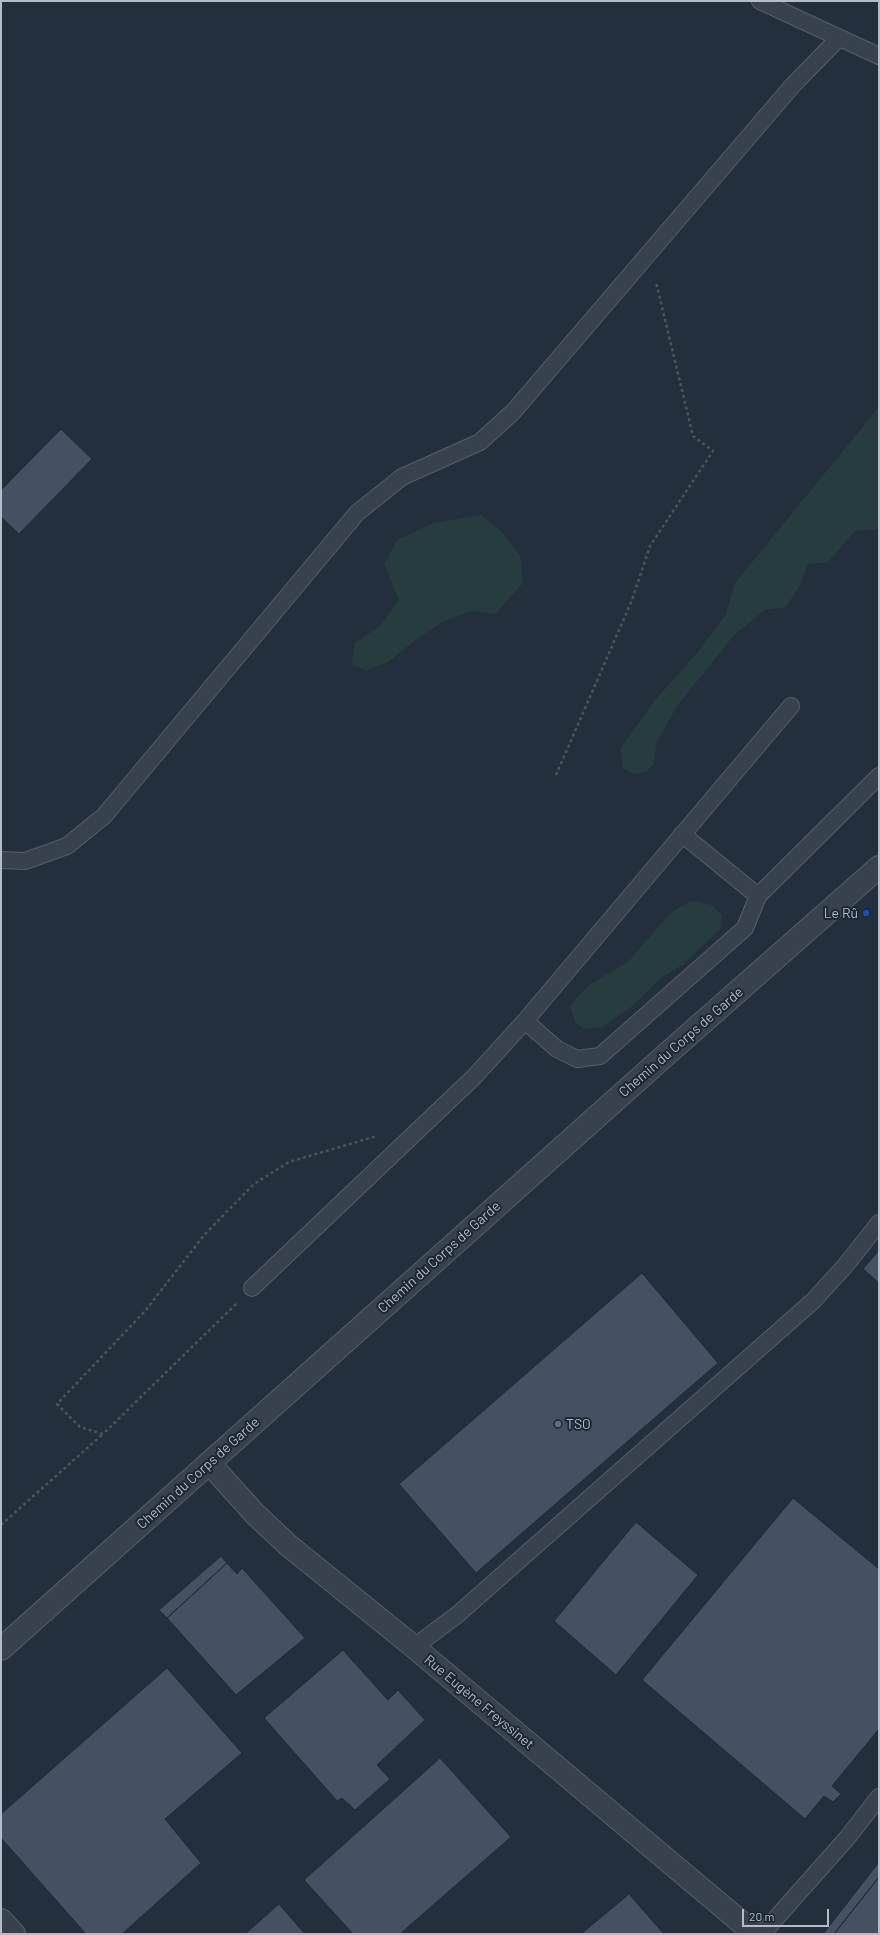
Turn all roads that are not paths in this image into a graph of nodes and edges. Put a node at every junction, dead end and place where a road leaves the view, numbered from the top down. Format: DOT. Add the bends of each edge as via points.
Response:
graph roads {
  1 [pos="760,1"];
  2 [pos="839,38"];
  3 [pos="879,56"];
  4 [pos="790,706"];
  5 [pos="879,776"];
  6 [pos="682,834"];
  7 [pos="1,860"];
  8 [pos="879,867"];
  9 [pos="758,896"];
  10 [pos="524,1020"];
  11 [pos="879,1224"];
  12 [pos="252,1288"];
  13 [pos="209,1463"];
  14 [pos="414,1648"];
  15 [pos="1,1649"];
  16 [pos="879,1797"];
  17 [pos="1,1920"];
  18 [pos="14,1934"];
  19 [pos="755,1934"];
  20 [pos="762,1934"];
  1 -- 2 [label="lane"];
  2 -- 3 [label="lane"];
  2 -- 7 [label="lane" via="792,84 513,412 480,442 402,477 357,513 104,816 67,846 25,861"];
  4 -- 6 [label="lane"];
  5 -- 9 [label="lane"];
  6 -- 9 [label="lane"];
  6 -- 10 [label="lane"];
  8 -- 13 [label="street, Chemin du Corps de Garde"];
  9 -- 10 [label="lane" via="745,928 600,1056 577,1059 557,1049"];
  10 -- 12 [label="lane" via="474,1077"];
  11 -- 14 [label="lane" via="813,1301 457,1615"];
  13 -- 14 [label="street, Rue Eugène Freyssinet" via="255,1514 288,1544"];
  13 -- 15 [label="street, Chemin du Corps de Garde"];
  14 -- 19 [label="street, Rue Eugène Freyssinet"];
  16 -- 20 [label="lane" via="848,1837"];
  17 -- 18 [label="street"];
}
